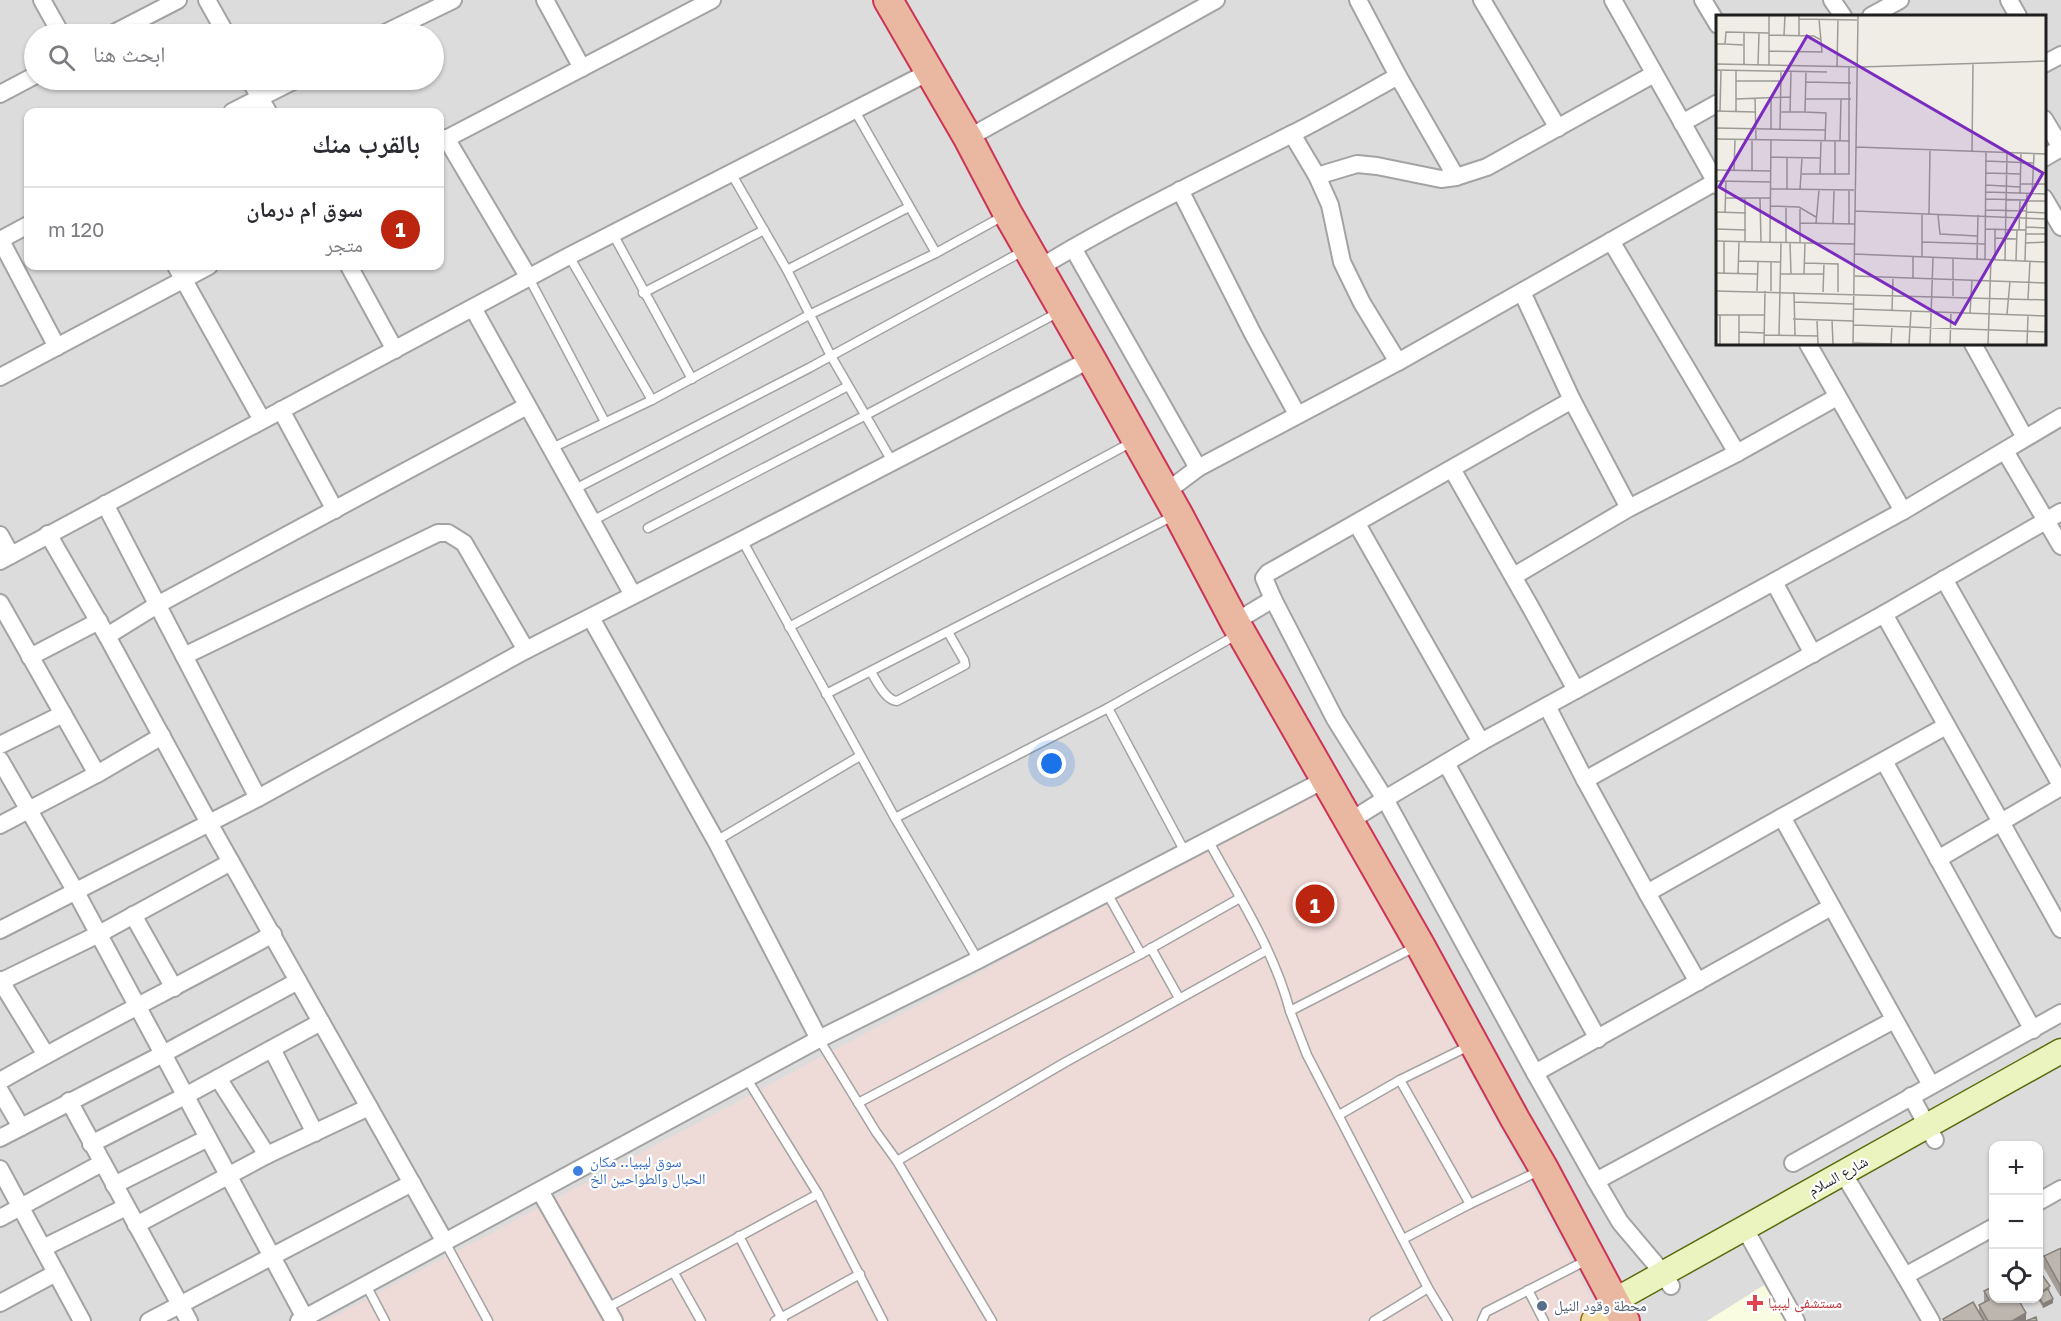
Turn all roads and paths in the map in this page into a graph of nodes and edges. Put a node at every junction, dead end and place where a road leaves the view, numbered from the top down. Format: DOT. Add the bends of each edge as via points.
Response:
graph roads {
  1 [pos="42,0"];
  2 [pos="178,0"];
  3 [pos="207,0"];
  4 [pos="453,0"];
  5 [pos="545,0"];
  6 [pos="712,0"];
  7 [pos="888,0"];
  8 [pos="1216,0"];
  9 [pos="1358,0"];
  10 [pos="1482,0"];
  11 [pos="1613,0"];
  12 [pos="1702,0"];
  13 [pos="1832,0"];
  14 [pos="1900,0"];
  15 [pos="2009,0"];
  16 [pos="1842,15"];
  17 [pos="1873,15"];
  18 [pos="2017,15"];
  19 [pos="1716,22"];
  20 [pos="55,24"];
  21 [pos="131,24"];
  22 [pos="220,24"];
  23 [pos="404,24"];
  24 [pos="2061,56"];
  25 [pos="2046,64"];
  26 [pos="582,68"];
  27 [pos="929,72"];
  28 [pos="1654,74"];
  29 [pos="1398,76"];
  30 [pos="24,81"];
  31 [pos="256,90"];
  32 [pos="274,90"];
  33 [pos="0,94"];
  34 [pos="260,97"];
  35 [pos="1716,104"];
  36 [pos="239,108"];
  37 [pos="266,108"];
  38 [pos="855,111"];
  39 [pos="2046,122"];
  40 [pos="1682,123"];
  41 [pos="1558,128"];
  42 [pos="1292,134"];
  43 [pos="968,138"];
  44 [pos="444,139"];
  45 [pos="444,142"];
  46 [pos="2061,147"];
  47 [pos="2046,157"];
  48 [pos="731,173"];
  49 [pos="1317,176"];
  50 [pos="1456,177"];
  51 [pos="1716,184"];
  52 [pos="1180,190"];
  53 [pos="2046,201"];
  54 [pos="909,207"];
  55 [pos="1008,214"];
  56 [pos="24,227"];
  57 [pos="2061,227"];
  58 [pos="764,230"];
  59 [pos="613,234"];
  60 [pos="0,240"];
  61 [pos="1611,241"];
  62 [pos="1072,248"];
  63 [pos="936,252"];
  64 [pos="569,256"];
  65 [pos="1033,258"];
  66 [pos="351,270"];
  67 [pos="787,270"];
  68 [pos="180,272"];
  69 [pos="529,278"];
  70 [pos="1522,292"];
  71 [pos="644,293"];
  72 [pos="473,308"];
  73 [pos="1063,309"];
  74 [pos="809,315"];
  75 [pos="1809,345"];
  76 [pos="1974,345"];
  77 [pos="57,347"];
  78 [pos="395,350"];
  79 [pos="831,356"];
  80 [pos="1091,359"];
  81 [pos="1398,362"];
  82 [pos="0,376"];
  83 [pos="692,379"];
  84 [pos="848,386"];
  85 [pos="1837,398"];
  86 [pos="652,400"];
  87 [pos="1572,400"];
  88 [pos="527,406"];
  89 [pos="281,410"];
  90 [pos="1297,414"];
  91 [pos="866,416"];
  92 [pos="2061,417"];
  93 [pos="262,420"];
  94 [pos="605,422"];
  95 [pos="2025,438"];
  96 [pos="1137,440"];
  97 [pos="552,448"];
  98 [pos="2005,451"];
  99 [pos="1737,453"];
  100 [pos="893,463"];
  101 [pos="1198,468"];
  102 [pos="1452,469"];
  103 [pos="574,489"];
  104 [pos="1172,503"];
  105 [pos="105,504"];
  106 [pos="1629,508"];
  107 [pos="335,510"];
  108 [pos="1903,511"];
  109 [pos="2061,512"];
  110 [pos="2046,520"];
  111 [pos="592,521"];
  112 [pos="1357,524"];
  113 [pos="648,528"];
  114 [pos="48,534"];
  115 [pos="0,535"];
  116 [pos="742,540"];
  117 [pos="2061,546"];
  118 [pos="5,558"];
  119 [pos="1514,576"];
  120 [pos="1944,579"];
  121 [pos="1774,582"];
  122 [pos="633,595"];
  123 [pos="1273,599"];
  124 [pos="0,603"];
  125 [pos="157,605"];
  126 [pos="1884,614"];
  127 [pos="591,618"];
  128 [pos="789,627"];
  129 [pos="1238,627"];
  130 [pos="103,629"];
  131 [pos="948,632"];
  132 [pos="526,650"];
  133 [pos="1813,654"];
  134 [pos="184,656"];
  135 [pos="30,657"];
  136 [pos="871,672"];
  137 [pos="1576,690"];
  138 [pos="826,694"];
  139 [pos="1547,706"];
  140 [pos="1108,708"];
  141 [pos="63,714"];
  142 [pos="1947,726"];
  143 [pos="162,736"];
  144 [pos="1482,742"];
  145 [pos="0,746"];
  146 [pos="860,756"];
  147 [pos="0,760"];
  148 [pos="1884,761"];
  149 [pos="1446,763"];
  150 [pos="97,774"];
  151 [pos="1326,779"];
  152 [pos="1585,780"];
  153 [pos="2061,786"];
  154 [pos="258,798"];
  155 [pos="1385,798"];
  156 [pos="28,810"];
  157 [pos="1782,817"];
  158 [pos="895,818"];
  159 [pos="1350,821"];
  160 [pos="2001,822"];
  161 [pos="209,823"];
  162 [pos="0,825"];
  163 [pos="1208,840"];
  164 [pos="716,841"];
  165 [pos="1185,852"];
  166 [pos="1938,859"];
  167 [pos="231,862"];
  168 [pos="76,892"];
  169 [pos="1107,893"];
  170 [pos="1647,893"];
  171 [pos="1240,898"];
  172 [pos="1831,907"];
  173 [pos="133,915"];
  174 [pos="2061,928"];
  175 [pos="0,930"];
  176 [pos="99,934"];
  177 [pos="273,934"];
  178 [pos="1420,945"];
  179 [pos="1151,948"];
  180 [pos="1267,950"];
  181 [pos="1141,954"];
  182 [pos="978,960"];
  183 [pos="0,981"];
  184 [pos="298,981"];
  185 [pos="1698,982"];
  186 [pos="174,988"];
  187 [pos="1179,998"];
  188 [pos="138,1007"];
  189 [pos="1290,1011"];
  190 [pos="2061,1013"];
  191 [pos="1894,1020"];
  192 [pos="321,1022"];
  193 [pos="2033,1030"];
  194 [pos="1598,1039"];
  195 [pos="819,1040"];
  196 [pos="1474,1043"];
  197 [pos="272,1049"];
  198 [pos="2061,1051"];
  199 [pos="163,1054"];
  200 [pos="46,1055"];
  201 [pos="2061,1070"];
  202 [pos="1535,1073"];
  203 [pos="218,1078"];
  204 [pos="747,1079"];
  205 [pos="1400,1080"];
  206 [pos="0,1082"];
  207 [pos="1931,1085"];
  208 [pos="0,1090"];
  209 [pos="185,1096"];
  210 [pos="1911,1096"];
  211 [pos="69,1101"];
  212 [pos="858,1103"];
  213 [pos="369,1107"];
  214 [pos="1339,1115"];
  215 [pos="21,1127"];
  216 [pos="315,1133"];
  217 [pos="1931,1133"];
  218 [pos="0,1138"];
  219 [pos="208,1138"];
  220 [pos="91,1144"];
  221 [pos="267,1155"];
  222 [pos="897,1161"];
  223 [pos="102,1163"];
  224 [pos="1793,1163"];
  225 [pos="0,1168"];
  226 [pos="1544,1169"];
  227 [pos="228,1175"];
  228 [pos="1847,1180"];
  229 [pos="1596,1181"];
  230 [pos="412,1183"];
  231 [pos="114,1185"];
  232 [pos="2061,1189"];
  233 [pos="540,1191"];
  234 [pos="818,1194"];
  235 [pos="2043,1199"];
  236 [pos="1470,1204"];
  237 [pos="20,1207"];
  238 [pos="126,1207"];
  239 [pos="0,1218"];
  240 [pos="136,1225"];
  241 [pos="1989,1230"];
  242 [pos="739,1236"];
  243 [pos="1749,1236"];
  244 [pos="1403,1239"];
  245 [pos="445,1242"];
  246 [pos="43,1248"];
  247 [pos="272,1255"];
  248 [pos="1592,1257"];
  249 [pos="56,1273"];
  250 [pos="674,1273"];
  251 [pos="860,1274"];
  252 [pos="1905,1276"];
  253 [pos="1667,1279"];
  254 [pos="366,1285"];
  255 [pos="1428,1288"];
  256 [pos="1528,1290"];
  257 [pos="0,1303"];
  258 [pos="180,1304"];
  259 [pos="610,1314"];
  260 [pos="1610,1315"];
  261 [pos="302,1320"];
  262 [pos="780,1320"];
  263 [pos="82,1321"];
  264 [pos="149,1321"];
  265 [pos="189,1321"];
  266 [pos="385,1321"];
  267 [pos="488,1321"];
  268 [pos="701,1321"];
  269 [pos="883,1321"];
  270 [pos="992,1321"];
  271 [pos="1374,1321"];
  272 [pos="1448,1321"];
  273 [pos="1482,1321"];
  274 [pos="1544,1321"];
  275 [pos="1796,1321"];
  276 [pos="1931,1321"];
  1 -- 20 [label="street"];
  2 -- 21 [label="street"];
  3 -- 22 [label="street"];
  4 -- 23 [label="street"];
  5 -- 26 [label="street"];
  6 -- 26 [label="street"];
  7 -- 27 [label="highway"];
  8 -- 43 [label="street"];
  9 -- 29 [label="street"];
  10 -- 41 [label="street"];
  11 -- 28 [label="street"];
  12 -- 19 [label="street"];
  13 -- 16 [label="street"];
  14 -- 17 [label="street"];
  15 -- 18 [label="street"];
  24 -- 25 [label="street"];
  26 -- 44 [label="street"];
  27 -- 38 [label="street"];
  27 -- 43 [label="highway"];
  28 -- 40 [label="street"];
  28 -- 41 [label="street"];
  29 -- 42 [label="street"];
  29 -- 50 [label="street"];
  30 -- 33 [label="street"];
  31 -- 34 [label="street"];
  32 -- 34 [label="street"];
  34 -- 36 [label="street"];
  34 -- 37 [label="street"];
  35 -- 40 [label="street"];
  38 -- 48 [label="street"];
  38 -- 54 [label="lane"];
  39 -- 46 [label="street"];
  40 -- 51 [label="street"];
  41 -- 50 [label="street" via="1486,167"];
  42 -- 49 [label="street"];
  42 -- 52 [label="street"];
  43 -- 55 [label="highway"];
  45 -- 69 [label="street"];
  46 -- 47 [label="street"];
  48 -- 58 [label="lane"];
  48 -- 59 [label="street"];
  49 -- 50 [label="street" via="1349,165 1366,165 1441,179"];
  49 -- 81 [label="street" via="1330,205 1342,262"];
  51 -- 61 [label="street"];
  52 -- 62 [label="street"];
  52 -- 90 [label="street"];
  53 -- 57 [label="street"];
  54 -- 63 [label="lane"];
  54 -- 67 [label="lane"];
  55 -- 63 [label="lane"];
  55 -- 65 [label="highway"];
  56 -- 60 [label="street"];
  58 -- 67 [label="lane"];
  58 -- 71 [label="lane"];
  59 -- 64 [label="street"];
  59 -- 71 [label="lane"];
  60 -- 77 [label="street"];
  61 -- 70 [label="street"];
  61 -- 99 [label="street"];
  62 -- 65 [label="street"];
  62 -- 101 [label="street"];
  63 -- 74 [label="lane"];
  64 -- 69 [label="street"];
  64 -- 86 [label="lane"];
  65 -- 73 [label="highway"];
  65 -- 79 [label="lane"];
  66 -- 78 [label="street"];
  67 -- 74 [label="lane"];
  68 -- 77 [label="street"];
  68 -- 93 [label="street"];
  69 -- 72 [label="street"];
  69 -- 94 [label="lane"];
  70 -- 81 [label="street"];
  70 -- 87 [label="street"];
  71 -- 83 [label="lane"];
  72 -- 78 [label="street"];
  72 -- 88 [label="street"];
  73 -- 80 [label="highway"];
  73 -- 91 [label="lane"];
  74 -- 79 [label="lane"];
  74 -- 83 [label="lane"];
  75 -- 85 [label="street"];
  76 -- 95 [label="street"];
  77 -- 82 [label="street"];
  78 -- 89 [label="street"];
  79 -- 84 [label="lane"];
  79 -- 103 [label="lane"];
  80 -- 96 [label="highway"];
  80 -- 100 [label="street"];
  81 -- 90 [label="street"];
  83 -- 86 [label="lane"];
  84 -- 91 [label="lane"];
  84 -- 111 [label="lane"];
  85 -- 99 [label="street"];
  85 -- 108 [label="street"];
  86 -- 94 [label="lane"];
  87 -- 102 [label="street"];
  87 -- 106 [label="street"];
  88 -- 97 [label="street"];
  88 -- 107 [label="street"];
  89 -- 93 [label="street"];
  89 -- 107 [label="street"];
  90 -- 101 [label="street"];
  91 -- 100 [label="lane"];
  91 -- 113 [label="lane"];
  92 -- 95 [label="street"];
  93 -- 105 [label="street"];
  94 -- 97 [label="lane"];
  95 -- 98 [label="street"];
  96 -- 104 [label="highway"];
  96 -- 128 [label="lane"];
  97 -- 103 [label="street"];
  98 -- 108 [label="street"];
  98 -- 110 [label="street"];
  99 -- 106 [label="street"];
  100 -- 116 [label="street"];
  101 -- 104 [label="street"];
  102 -- 112 [label="street"];
  102 -- 119 [label="street"];
  103 -- 111 [label="street"];
  104 -- 129 [label="highway"];
  104 -- 131 [label="lane"];
  105 -- 114 [label="street"];
  105 -- 125 [label="street"];
  106 -- 119 [label="street"];
  107 -- 125 [label="street"];
  108 -- 121 [label="street"];
  109 -- 110 [label="street"];
  110 -- 117 [label="street"];
  110 -- 120 [label="street"];
  111 -- 122 [label="street"];
  112 -- 123 [label="street" via="1265,575"];
  112 -- 144 [label="street"];
  114 -- 118 [label="street"];
  114 -- 130 [label="street"];
  115 -- 118 [label="street"];
  116 -- 122 [label="street"];
  116 -- 128 [label="lane"];
  119 -- 137 [label="street"];
  120 -- 126 [label="street"];
  120 -- 153 [label="street"];
  121 -- 133 [label="street"];
  121 -- 137 [label="street"];
  122 -- 127 [label="street"];
  123 -- 129 [label="street"];
  123 -- 155 [label="street" via="1335,719"];
  124 -- 135 [label="street"];
  125 -- 130 [label="street"];
  125 -- 134 [label="street"];
  126 -- 133 [label="street"];
  126 -- 142 [label="street"];
  127 -- 132 [label="street"];
  127 -- 164 [label="street"];
  128 -- 138 [label="lane"];
  129 -- 140 [label="lane"];
  129 -- 151 [label="highway"];
  130 -- 135 [label="street"];
  130 -- 143 [label="street"];
  131 -- 136 [label="lane"];
  131 -- 136 [label="lane" via="964,665 897,701 888,697"];
  132 -- 134 [label="street" via="464,543 448,533 438,533"];
  132 -- 154 [label="street"];
  133 -- 152 [label="street"];
  134 -- 154 [label="street"];
  135 -- 141 [label="street"];
  136 -- 138 [label="lane"];
  137 -- 139 [label="street"];
  138 -- 146 [label="lane"];
  139 -- 144 [label="street"];
  139 -- 152 [label="street"];
  140 -- 158 [label="lane"];
  140 -- 165 [label="lane"];
  141 -- 145 [label="street"];
  141 -- 150 [label="street"];
  142 -- 148 [label="street"];
  142 -- 160 [label="street"];
  143 -- 150 [label="street"];
  143 -- 161 [label="street"];
  144 -- 149 [label="street"];
  146 -- 158 [label="lane"];
  146 -- 164 [label="lane"];
  147 -- 156 [label="street"];
  148 -- 157 [label="street"];
  148 -- 166 [label="street"];
  149 -- 155 [label="street"];
  149 -- 194 [label="street"];
  150 -- 156 [label="street"];
  151 -- 159 [label="highway"];
  151 -- 163 [label="street"];
  152 -- 170 [label="street"];
  153 -- 160 [label="street"];
  154 -- 161 [label="street"];
  155 -- 159 [label="street"];
  155 -- 202 [label="street"];
  156 -- 162 [label="street"];
  156 -- 168 [label="street"];
  157 -- 170 [label="street"];
  157 -- 172 [label="street"];
  158 -- 182 [label="lane"];
  159 -- 178 [label="highway"];
  160 -- 166 [label="street"];
  160 -- 174 [label="street"];
  161 -- 167 [label="street"];
  161 -- 168 [label="street"];
  163 -- 165 [label="street"];
  163 -- 171 [label="lane"];
  164 -- 195 [label="street"];
  165 -- 169 [label="street"];
  166 -- 193 [label="street"];
  167 -- 173 [label="street"];
  167 -- 177 [label="street"];
  168 -- 175 [label="street"];
  168 -- 176 [label="street"];
  169 -- 181 [label="lane"];
  169 -- 182 [label="street"];
  170 -- 185 [label="street"];
  171 -- 179 [label="lane"];
  171 -- 180 [label="lane"];
  172 -- 185 [label="street"];
  172 -- 191 [label="street"];
  173 -- 176 [label="street"];
  173 -- 186 [label="street"];
  176 -- 183 [label="street"];
  176 -- 188 [label="street"];
  177 -- 184 [label="street"];
  177 -- 186 [label="street"];
  178 -- 189 [label="lane"];
  178 -- 196 [label="highway"];
  179 -- 181 [label="lane"];
  179 -- 187 [label="lane"];
  180 -- 187 [label="lane"];
  180 -- 189 [label="lane"];
  181 -- 212 [label="lane"];
  182 -- 195 [label="street"];
  183 -- 200 [label="street"];
  184 -- 192 [label="street"];
  184 -- 199 [label="street"];
  185 -- 194 [label="street"];
  186 -- 188 [label="street"];
  187 -- 222 [label="lane"];
  188 -- 199 [label="street"];
  188 -- 200 [label="street"];
  189 -- 214 [label="lane" via="1307,1055"];
  190 -- 193 [label="street"];
  191 -- 207 [label="street"];
  191 -- 229 [label="street"];
  192 -- 197 [label="street"];
  192 -- 213 [label="street"];
  193 -- 207 [label="street"];
  194 -- 202 [label="street"];
  195 -- 204 [label="street"];
  195 -- 212 [label="lane"];
  196 -- 205 [label="lane"];
  196 -- 226 [label="highway"];
  197 -- 203 [label="street"];
  197 -- 216 [label="street"];
  198 -- 217 [label="main road, شارع السلام"];
  199 -- 209 [label="street"];
  199 -- 211 [label="street"];
  200 -- 206 [label="street"];
  201 -- 217 [label="main road, شارع السلام"];
  202 -- 229 [label="street"];
  203 -- 209 [label="street"];
  203 -- 221 [label="street"];
  204 -- 233 [label="street"];
  204 -- 234 [label="lane"];
  205 -- 214 [label="lane"];
  205 -- 236 [label="lane"];
  207 -- 210 [label="street"];
  208 -- 215 [label="street"];
  209 -- 219 [label="street"];
  209 -- 220 [label="street"];
  210 -- 217 [label="street"];
  210 -- 224 [label="street"];
  211 -- 215 [label="street"];
  211 -- 220 [label="street"];
  212 -- 222 [label="lane"];
  213 -- 216 [label="street"];
  213 -- 230 [label="street"];
  214 -- 244 [label="lane"];
  215 -- 218 [label="street"];
  216 -- 221 [label="street"];
  217 -- 228 [label="main road, شارع السلام"];
  219 -- 227 [label="street"];
  219 -- 231 [label="street"];
  220 -- 223 [label="street"];
  221 -- 227 [label="street"];
  222 -- 270 [label="lane"];
  223 -- 231 [label="street"];
  223 -- 237 [label="street"];
  225 -- 237 [label="street"];
  226 -- 236 [label="lane"];
  226 -- 248 [label="highway"];
  227 -- 240 [label="street"];
  227 -- 247 [label="street"];
  228 -- 243 [label="main road, شارع السلام"];
  228 -- 252 [label="street"];
  229 -- 253 [label="street" via="1620,1222"];
  230 -- 245 [label="street"];
  230 -- 247 [label="street"];
  231 -- 238 [label="street"];
  232 -- 235 [label="street"];
  233 -- 245 [label="street"];
  233 -- 259 [label="street"];
  234 -- 242 [label="lane"];
  234 -- 251 [label="lane"];
  236 -- 244 [label="lane"];
  237 -- 239 [label="street"];
  237 -- 246 [label="street"];
  238 -- 240 [label="street"];
  238 -- 246 [label="street"];
  240 -- 258 [label="street"];
  241 -- 252 [label="street"];
  242 -- 250 [label="lane"];
  242 -- 262 [label="lane"];
  243 -- 253 [label="main road, شارع السلام"];
  243 -- 275 [label="street"];
  244 -- 255 [label="lane"];
  245 -- 254 [label="street"];
  245 -- 267 [label="lane"];
  246 -- 249 [label="street"];
  247 -- 258 [label="street"];
  247 -- 261 [label="street"];
  248 -- 256 [label="lane"];
  248 -- 260 [label="highway"];
  249 -- 257 [label="street"];
  249 -- 263 [label="street"];
  250 -- 259 [label="lane"];
  250 -- 268 [label="lane"];
  251 -- 262 [label="lane"];
  251 -- 269 [label="lane"];
  252 -- 276 [label="street"];
  253 -- 260 [label="main road, شارع السلام"];
  254 -- 261 [label="street"];
  254 -- 266 [label="lane"];
  255 -- 271 [label="lane"];
  255 -- 272 [label="lane"];
  256 -- 273 [label="lane" via="1486,1312"];
  256 -- 274 [label="lane"];
  258 -- 264 [label="street"];
  258 -- 265 [label="street"];
}
